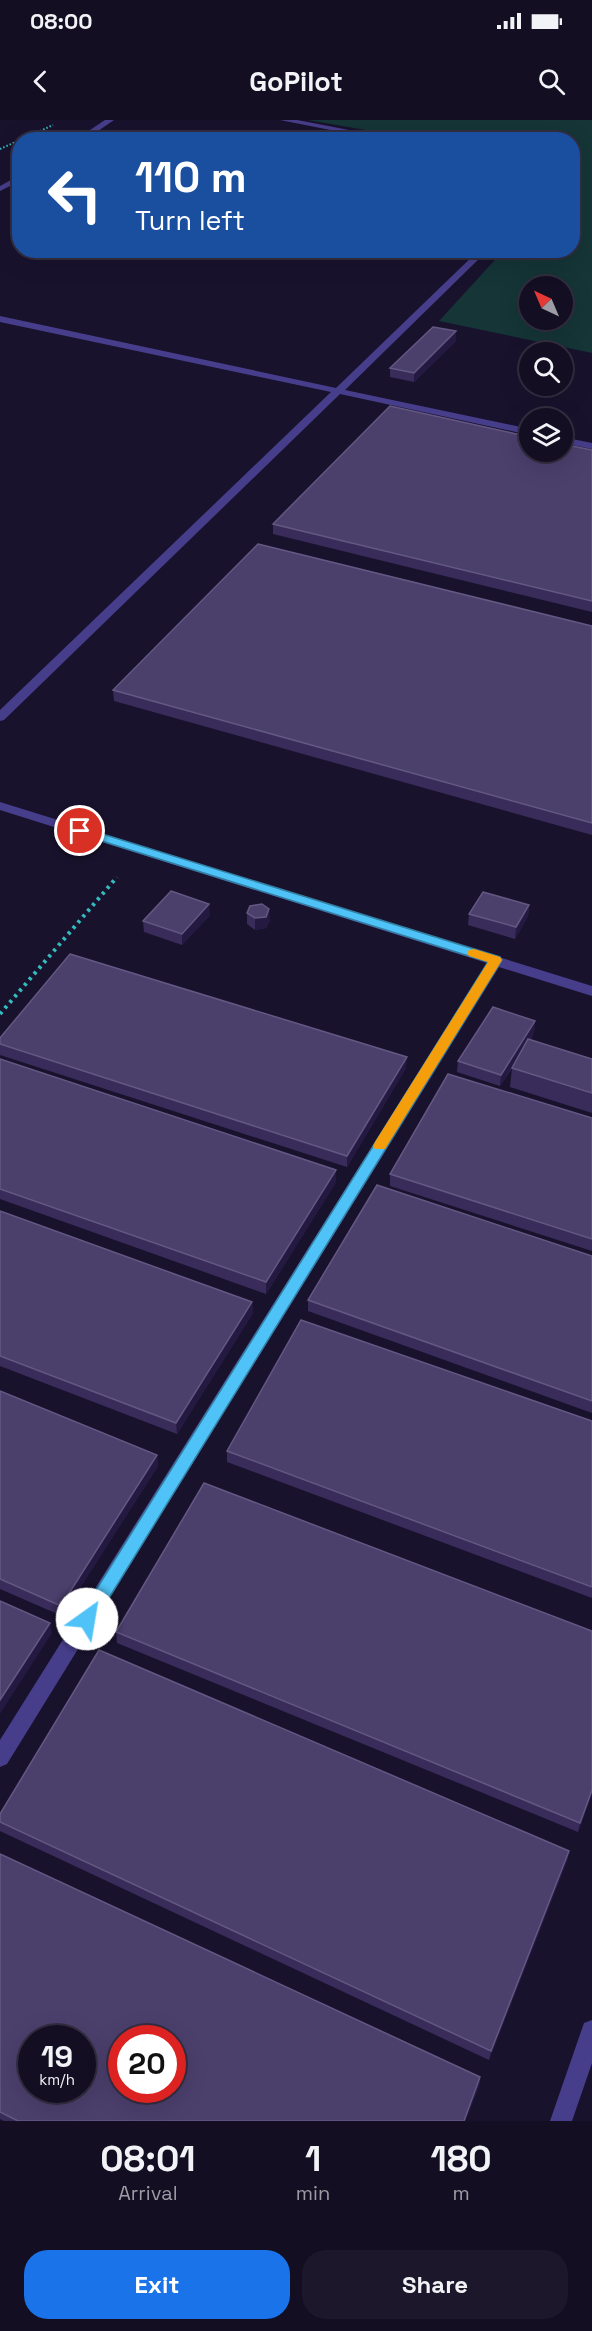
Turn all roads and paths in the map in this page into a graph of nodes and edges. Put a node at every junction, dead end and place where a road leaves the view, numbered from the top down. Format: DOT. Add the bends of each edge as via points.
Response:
graph roads {
  1 [pos="110,120"];
  2 [pos="284,120"];
  3 [pos="53,125"];
  4 [pos="38,132"];
  5 [pos="91,132"];
  6 [pos="352,132"];
  7 [pos="476,258"];
  8 [pos="0,319"];
  9 [pos="338,391"];
  10 [pos="519,430"];
  11 [pos="573,442"];
  12 [pos="592,446"];
  13 [pos="0,717"];
  14 [pos="0,806"];
  15 [pos="141,849"];
  16 [pos="496,960"];
  17 [pos="592,991"];
  18 [pos="0,1014"];
  19 [pos="0,1758"];
  20 [pos="592,2031"];
  21 [pos="561,2121"];
  1 -- 5 [label="street"];
  2 -- 6 [label="street"];
  3 -- 4 [label="path"];
  7 -- 9 [label="street"];
  8 -- 9 [label="street"];
  9 -- 10 [label="street"];
  9 -- 13 [label="street"];
  11 -- 12 [label="street"];
  14 -- 15 [label="street"];
  15 -- 16 [label="street"];
  15 -- 18 [label="path"];
  16 -- 17 [label="street"];
  16 -- 19 [label="street"];
  20 -- 21 [label="street"];
}
